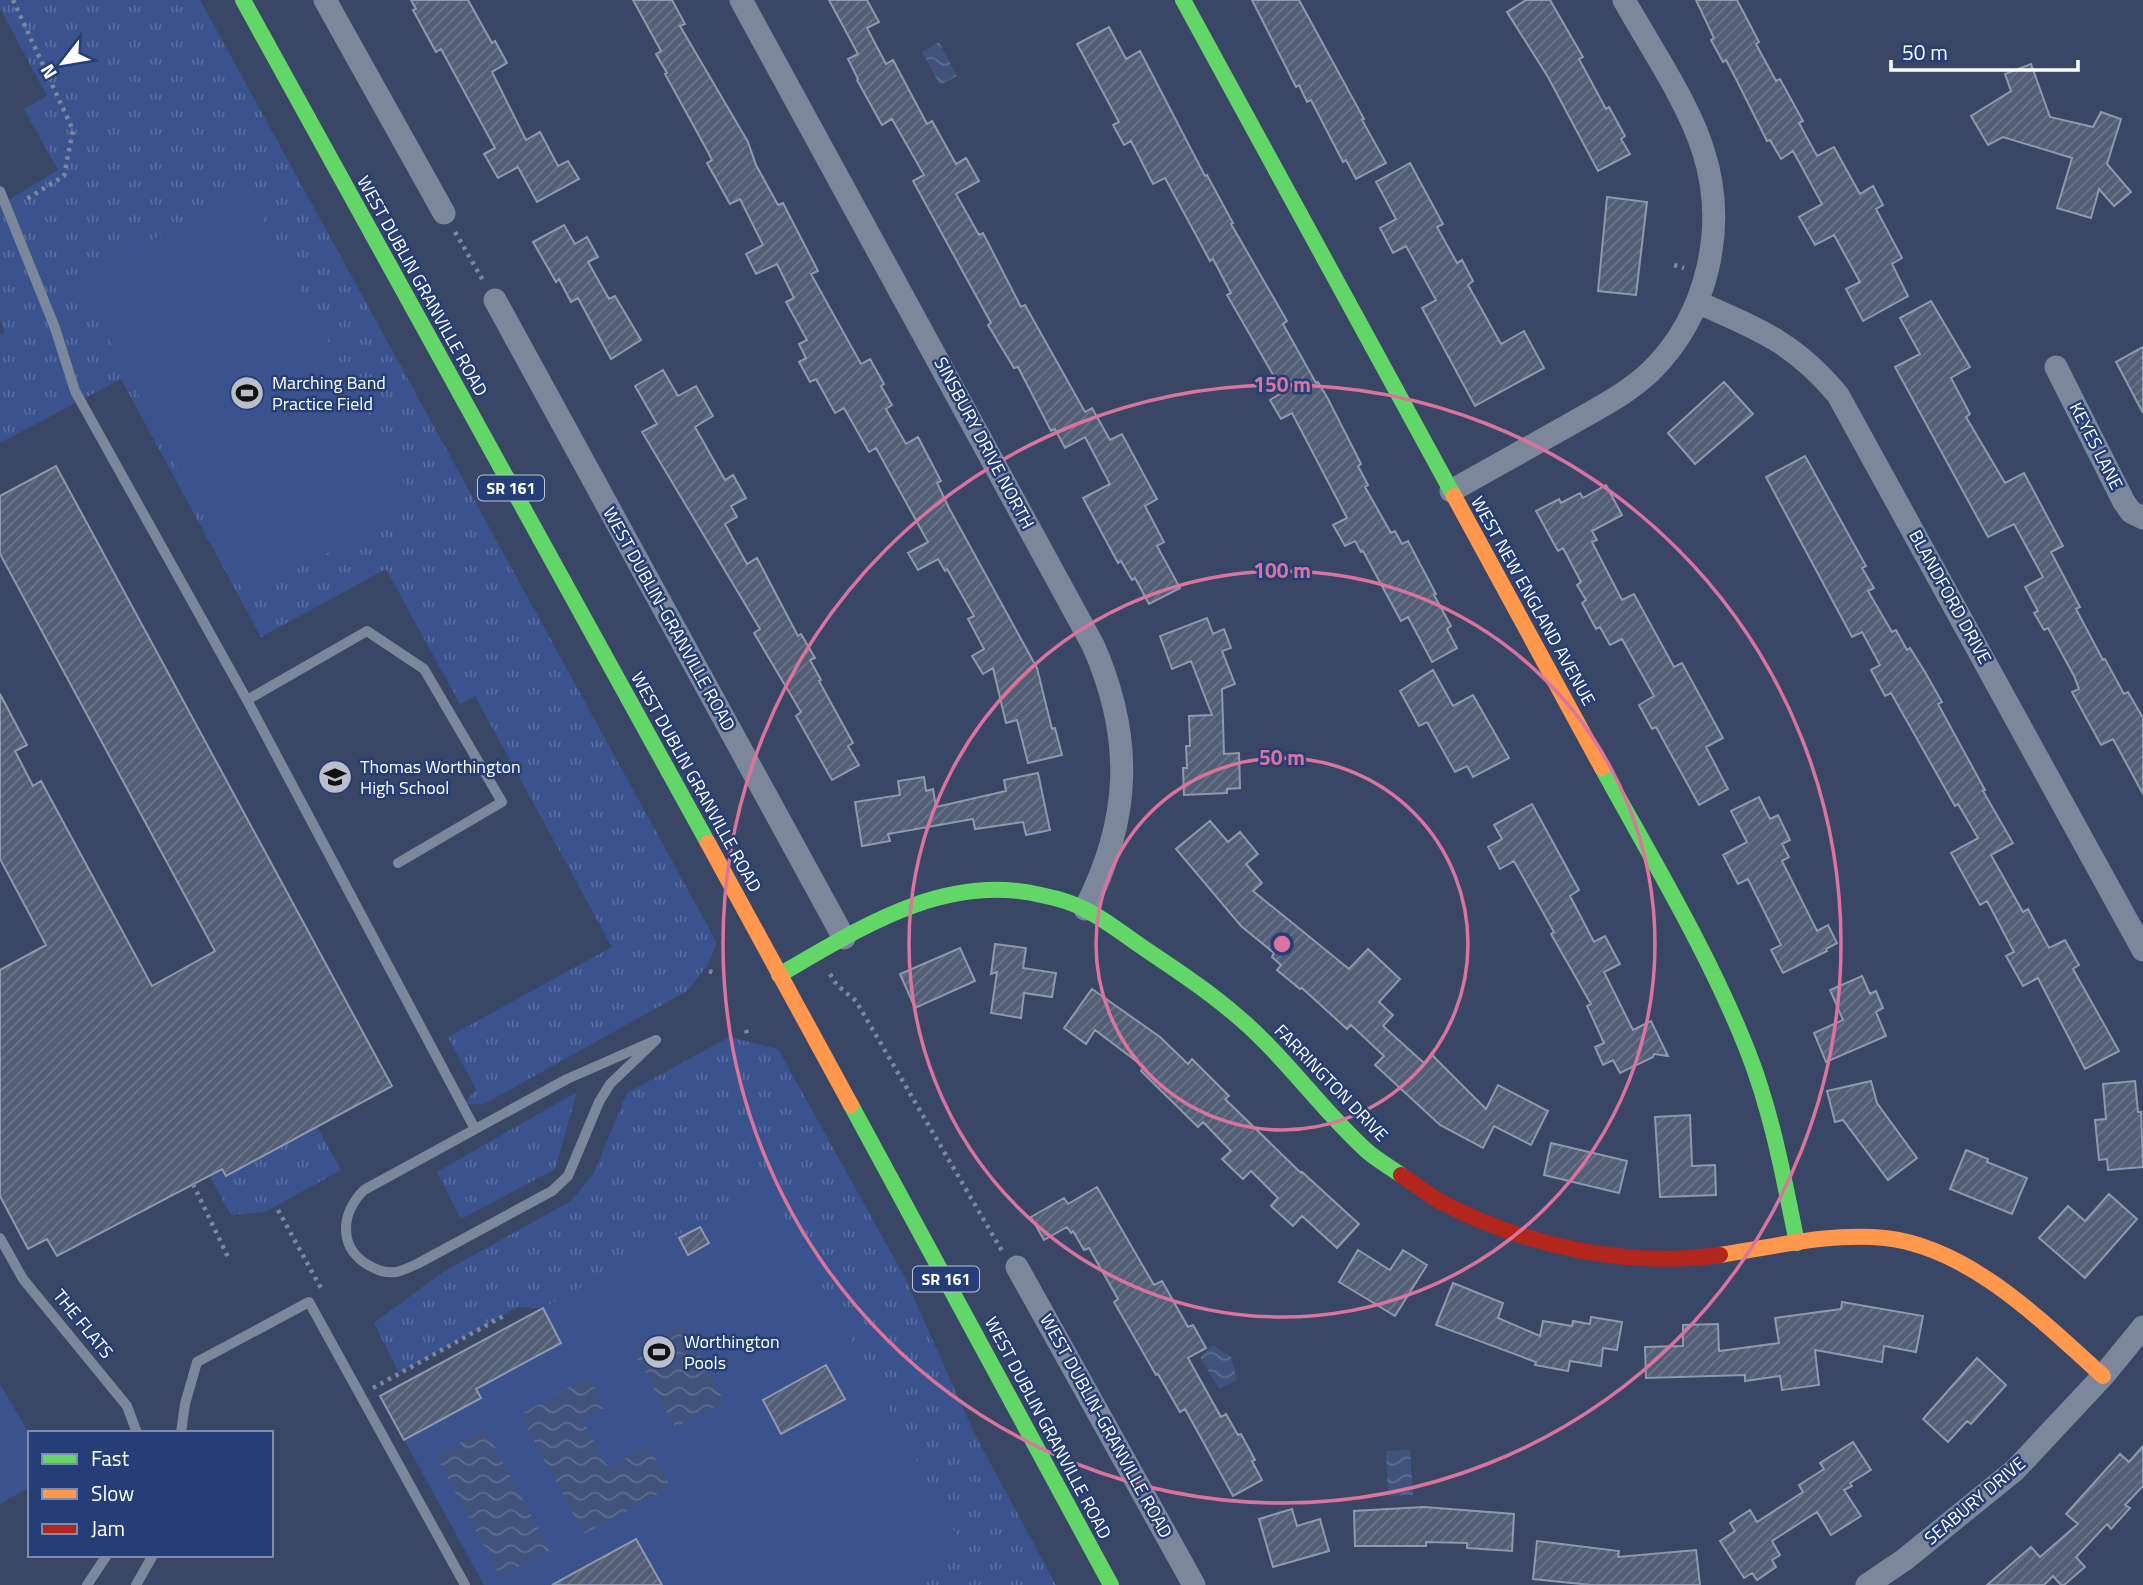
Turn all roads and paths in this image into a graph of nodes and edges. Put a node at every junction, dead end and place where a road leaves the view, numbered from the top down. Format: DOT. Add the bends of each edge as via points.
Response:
graph roads {
  1 [pos="13,0"];
  2 [pos="243,0"];
  3 [pos="325,0"];
  4 [pos="741,0"];
  5 [pos="1183,0"];
  6 [pos="1624,0"];
  7 [pos="0,191"];
  8 [pos="25,200"];
  9 [pos="444,213"];
  10 [pos="1674,265"];
  11 [pos="1685,268"];
  12 [pos="495,300"];
  13 [pos="1697,302"];
  14 [pos="2056,367"];
  15 [pos="1451,491"];
  16 [pos="2143,518"];
  17 [pos="247,700"];
  18 [pos="398,863"];
  19 [pos="1085,909"];
  20 [pos="845,938"];
  21 [pos="2143,950"];
  22 [pos="779,975"];
  23 [pos="837,985"];
  24 [pos="475,1129"];
  25 [pos="193,1184"];
  26 [pos="0,1238"];
  27 [pos="1797,1243"];
  28 [pos="228,1257"];
  29 [pos="1017,1267"];
  30 [pos="507,1314"];
  31 [pos="2143,1327"];
  32 [pos="2103,1376"];
  33 [pos="360,1395"];
  34 [pos="136,1431"];
  35 [pos="181,1431"];
  36 [pos="106,1557"];
  37 [pos="152,1557"];
  38 [pos="87,1585"];
  39 [pos="136,1585"];
  40 [pos="465,1585"];
  41 [pos="1111,1585"];
  42 [pos="1194,1585"];
  43 [pos="1867,1585"];
  1 -- 8 [label="path" via="74,130 64,176"];
  2 -- 22 [label="street, WEST DUBLIN GRANVILLE ROAD / SR 161"];
  3 -- 9 [label="street"];
  4 -- 19 [label="street, SINSBURY DRIVE NORTH" via="1105,674 1121,735 1122,796 1115,838"];
  5 -- 15 [label="street, WEST NEW ENGLAND AVENUE"];
  6 -- 13 [label="street" via="1695,129 1710,177 1714,229"];
  7 -- 17 [label="lane" via="75,391"];
  9 -- 12 [label="path"];
  10 -- 11 [label="path"];
  12 -- 20 [label="street, WEST DUBLIN-GRANVILLE ROAD"];
  13 -- 15 [label="street" via="1677,338 1651,370 1619,397"];
  13 -- 21 [label="street, BLANDFORD DRIVE" via="1793,349 1838,395"];
  14 -- 16 [label="street, KEYES LANE" via="2124,502"];
  15 -- 27 [label="street, WEST NEW ENGLAND AVENUE" via="1713,970 1749,1054 1780,1158"];
  17 -- 18 [label="lane" via="367,631 424,669 502,802"];
  17 -- 24 [label="lane"];
  19 -- 20 [label="street, FARRINGTON DRIVE" via="1024,891 963,891 903,908"];
  19 -- 27 [label="street, FARRINGTON DRIVE" via="1239,1015 1369,1153 1440,1200 1492,1225 1557,1246 1627,1258 1690,1259"];
  20 -- 22 [label="street, FARRINGTON DRIVE"];
  22 -- 41 [label="street, WEST DUBLIN GRANVILLE ROAD / SR 161"];
  23 -- 29 [label="path" via="856,1001 997,1247"];
  24 -- 24 [label="lane" via="364,1190 354,1200 345,1225 347,1240 366,1264 395,1272 417,1264 552,1191 568,1176 610,1084 656,1040 567,1079"];
  25 -- 28 [label="path"];
  26 -- 34 [label="lane, THE FLATS" via="23,1279 127,1406"];
  27 -- 32 [label="street, FARRINGTON DRIVE" via="1885,1238 1932,1248 2013,1295"];
  29 -- 42 [label="street, WEST DUBLIN-GRANVILLE ROAD"];
  30 -- 33 [label="path"];
  31 -- 32 [label="street"];
  32 -- 43 [label="street, SEABURY DRIVE" via="2015,1470"];
  33 -- 35 [label="lane" via="309,1302 197,1362"];
  33 -- 40 [label="lane"];
  36 -- 38 [label="lane"];
  37 -- 39 [label="lane"];
}
